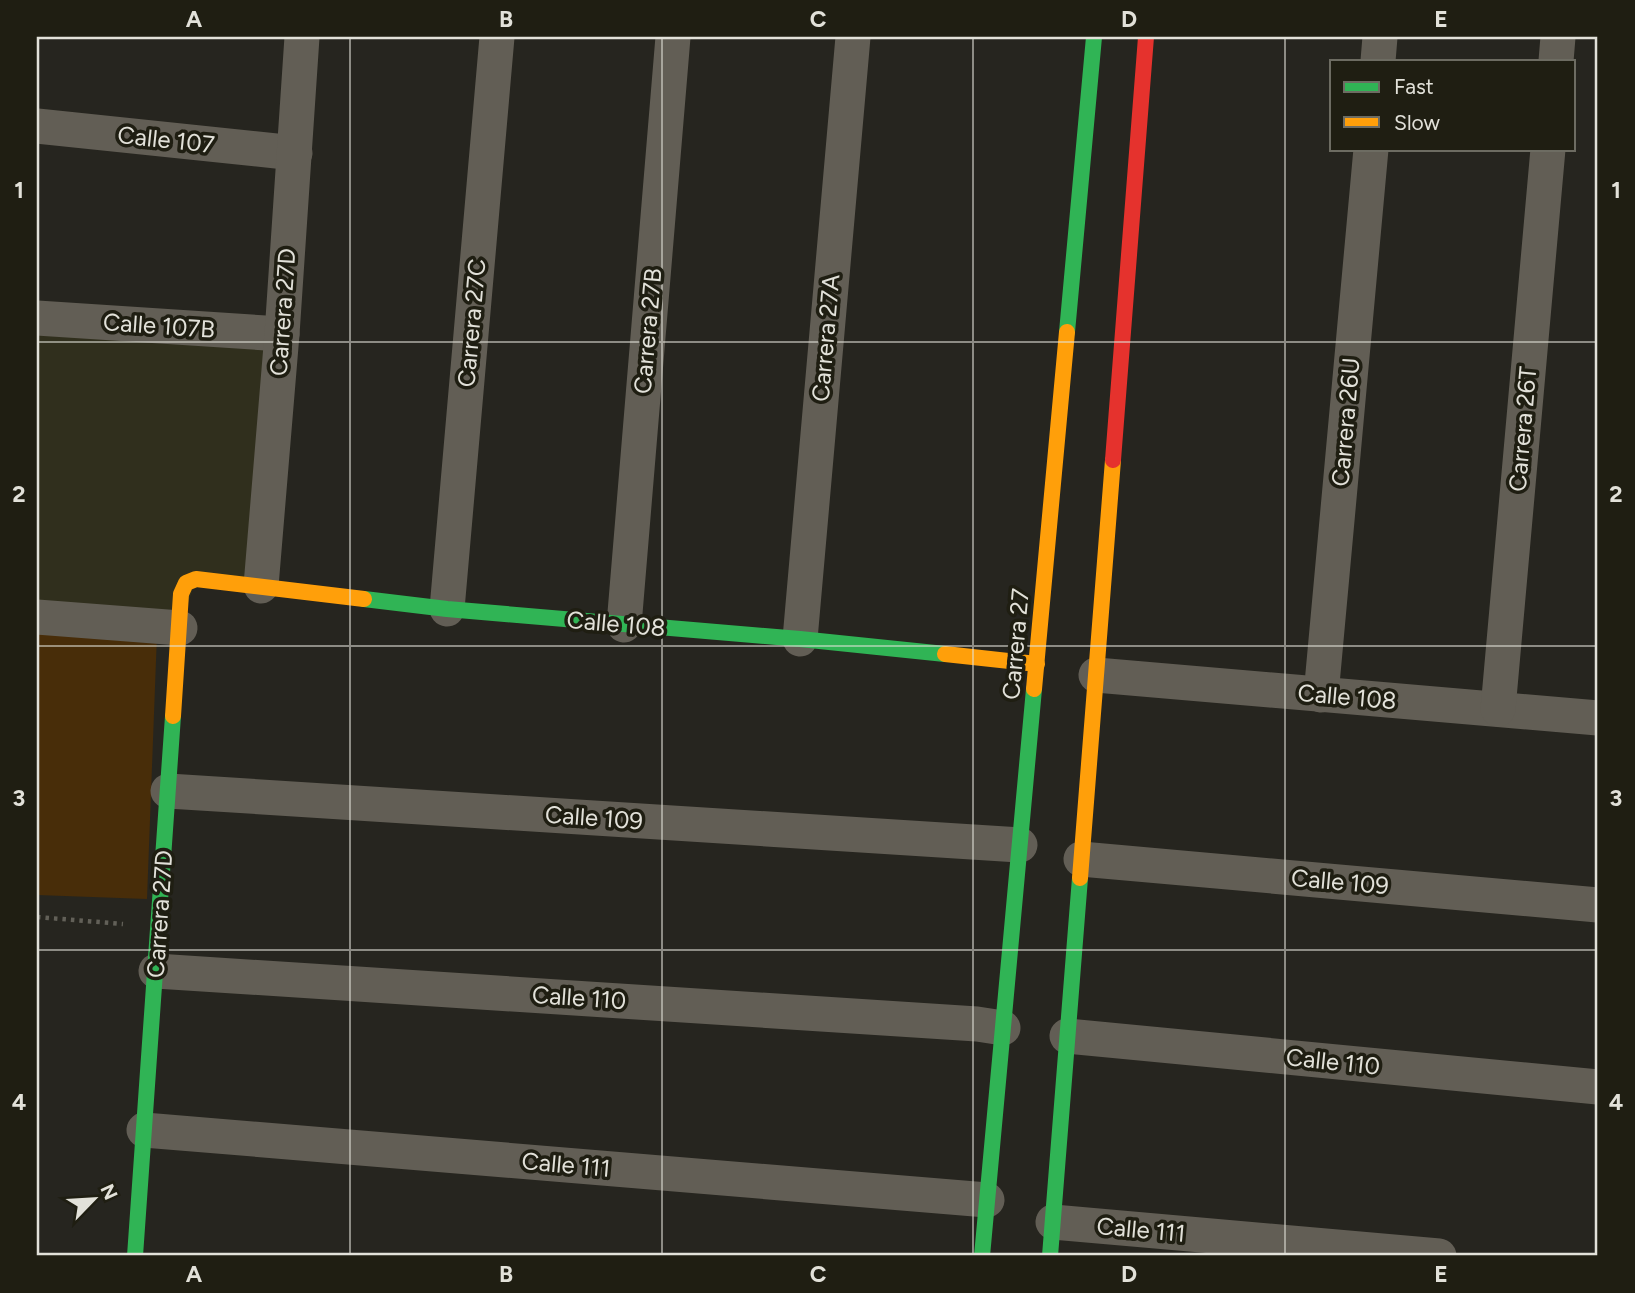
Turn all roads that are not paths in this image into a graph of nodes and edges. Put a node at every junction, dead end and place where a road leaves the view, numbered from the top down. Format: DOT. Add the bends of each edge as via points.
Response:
graph roads {
  1 [pos="302,37"];
  2 [pos="497,37"];
  3 [pos="673,37"];
  4 [pos="853,37"];
  5 [pos="1094,37"];
  6 [pos="1146,37"];
  7 [pos="1380,37"];
  8 [pos="1558,37"];
  9 [pos="1378,60"];
  10 [pos="1556,60"];
  11 [pos="37,126"];
  12 [pos="1371,150"];
  13 [pos="1548,150"];
  14 [pos="295,153"];
  15 [pos="37,318"];
  16 [pos="282,334"];
  17 [pos="196,579"];
  18 [pos="261,586"];
  19 [pos="447,609"];
  20 [pos="37,617"];
  21 [pos="624,625"];
  22 [pos="180,628"];
  23 [pos="800,639"];
  24 [pos="1037,664"];
  25 [pos="1096,676"];
  26 [pos="1321,695"];
  27 [pos="1498,709"];
  28 [pos="1598,718"];
  29 [pos="168,792"];
  30 [pos="1020,845"];
  31 [pos="1081,859"];
  32 [pos="1598,905"];
  33 [pos="156,971"];
  34 [pos="1003,1028"];
  35 [pos="1067,1036"];
  36 [pos="1598,1087"];
  37 [pos="144,1130"];
  38 [pos="987,1200"];
  39 [pos="1051,1239"];
  40 [pos="135,1256"];
  41 [pos="982,1256"];
  42 [pos="1439,1256"];
  1 -- 14 [label="street, Carrera 27D"];
  2 -- 19 [label="street, Carrera 27C"];
  3 -- 21 [label="street, Carrera 27B"];
  4 -- 23 [label="street, Carrera 27A"];
  5 -- 24 [label="main road, Carrera 27"];
  6 -- 25 [label="main road"];
  7 -- 9 [label="street"];
  8 -- 10 [label="street"];
  11 -- 14 [label="street, Calle 107"];
  12 -- 26 [label="street, Carrera 26U"];
  13 -- 27 [label="street, Carrera 26T"];
  14 -- 16 [label="street, Carrera 27D"];
  15 -- 16 [label="street, Calle 107B"];
  16 -- 18 [label="street, Carrera 27D"];
  17 -- 18 [label="main road, Calle 108"];
  17 -- 22 [label="main road, Carrera 27D" via="186,583 181,594"];
  18 -- 19 [label="main road, Calle 108"];
  19 -- 21 [label="main road, Calle 108"];
  20 -- 22 [label="street"];
  21 -- 23 [label="main road, Calle 108"];
  22 -- 29 [label="main road, Carrera 27D"];
  23 -- 24 [label="main road, Calle 108"];
  24 -- 30 [label="main road, Carrera 27"];
  25 -- 26 [label="street, Calle 108"];
  25 -- 31 [label="main road"];
  26 -- 27 [label="street, Calle 108"];
  27 -- 28 [label="street, Calle 108"];
  29 -- 30 [label="street, Calle 109"];
  29 -- 33 [label="main road, Carrera 27D"];
  30 -- 34 [label="main road, Carrera 27"];
  31 -- 32 [label="street, Calle 109"];
  31 -- 35 [label="main road"];
  33 -- 34 [label="street, Calle 110"];
  33 -- 37 [label="main road, Carrera 27D"];
  34 -- 38 [label="main road, Carrera 27"];
  35 -- 36 [label="street, Calle 110"];
  35 -- 39 [label="main road"];
  37 -- 38 [label="street, Calle 111"];
  37 -- 40 [label="main road, Carrera 27D"];
  38 -- 41 [label="main road, Carrera 27"];
  39 -- 42 [label="street, Calle 111"];
}
